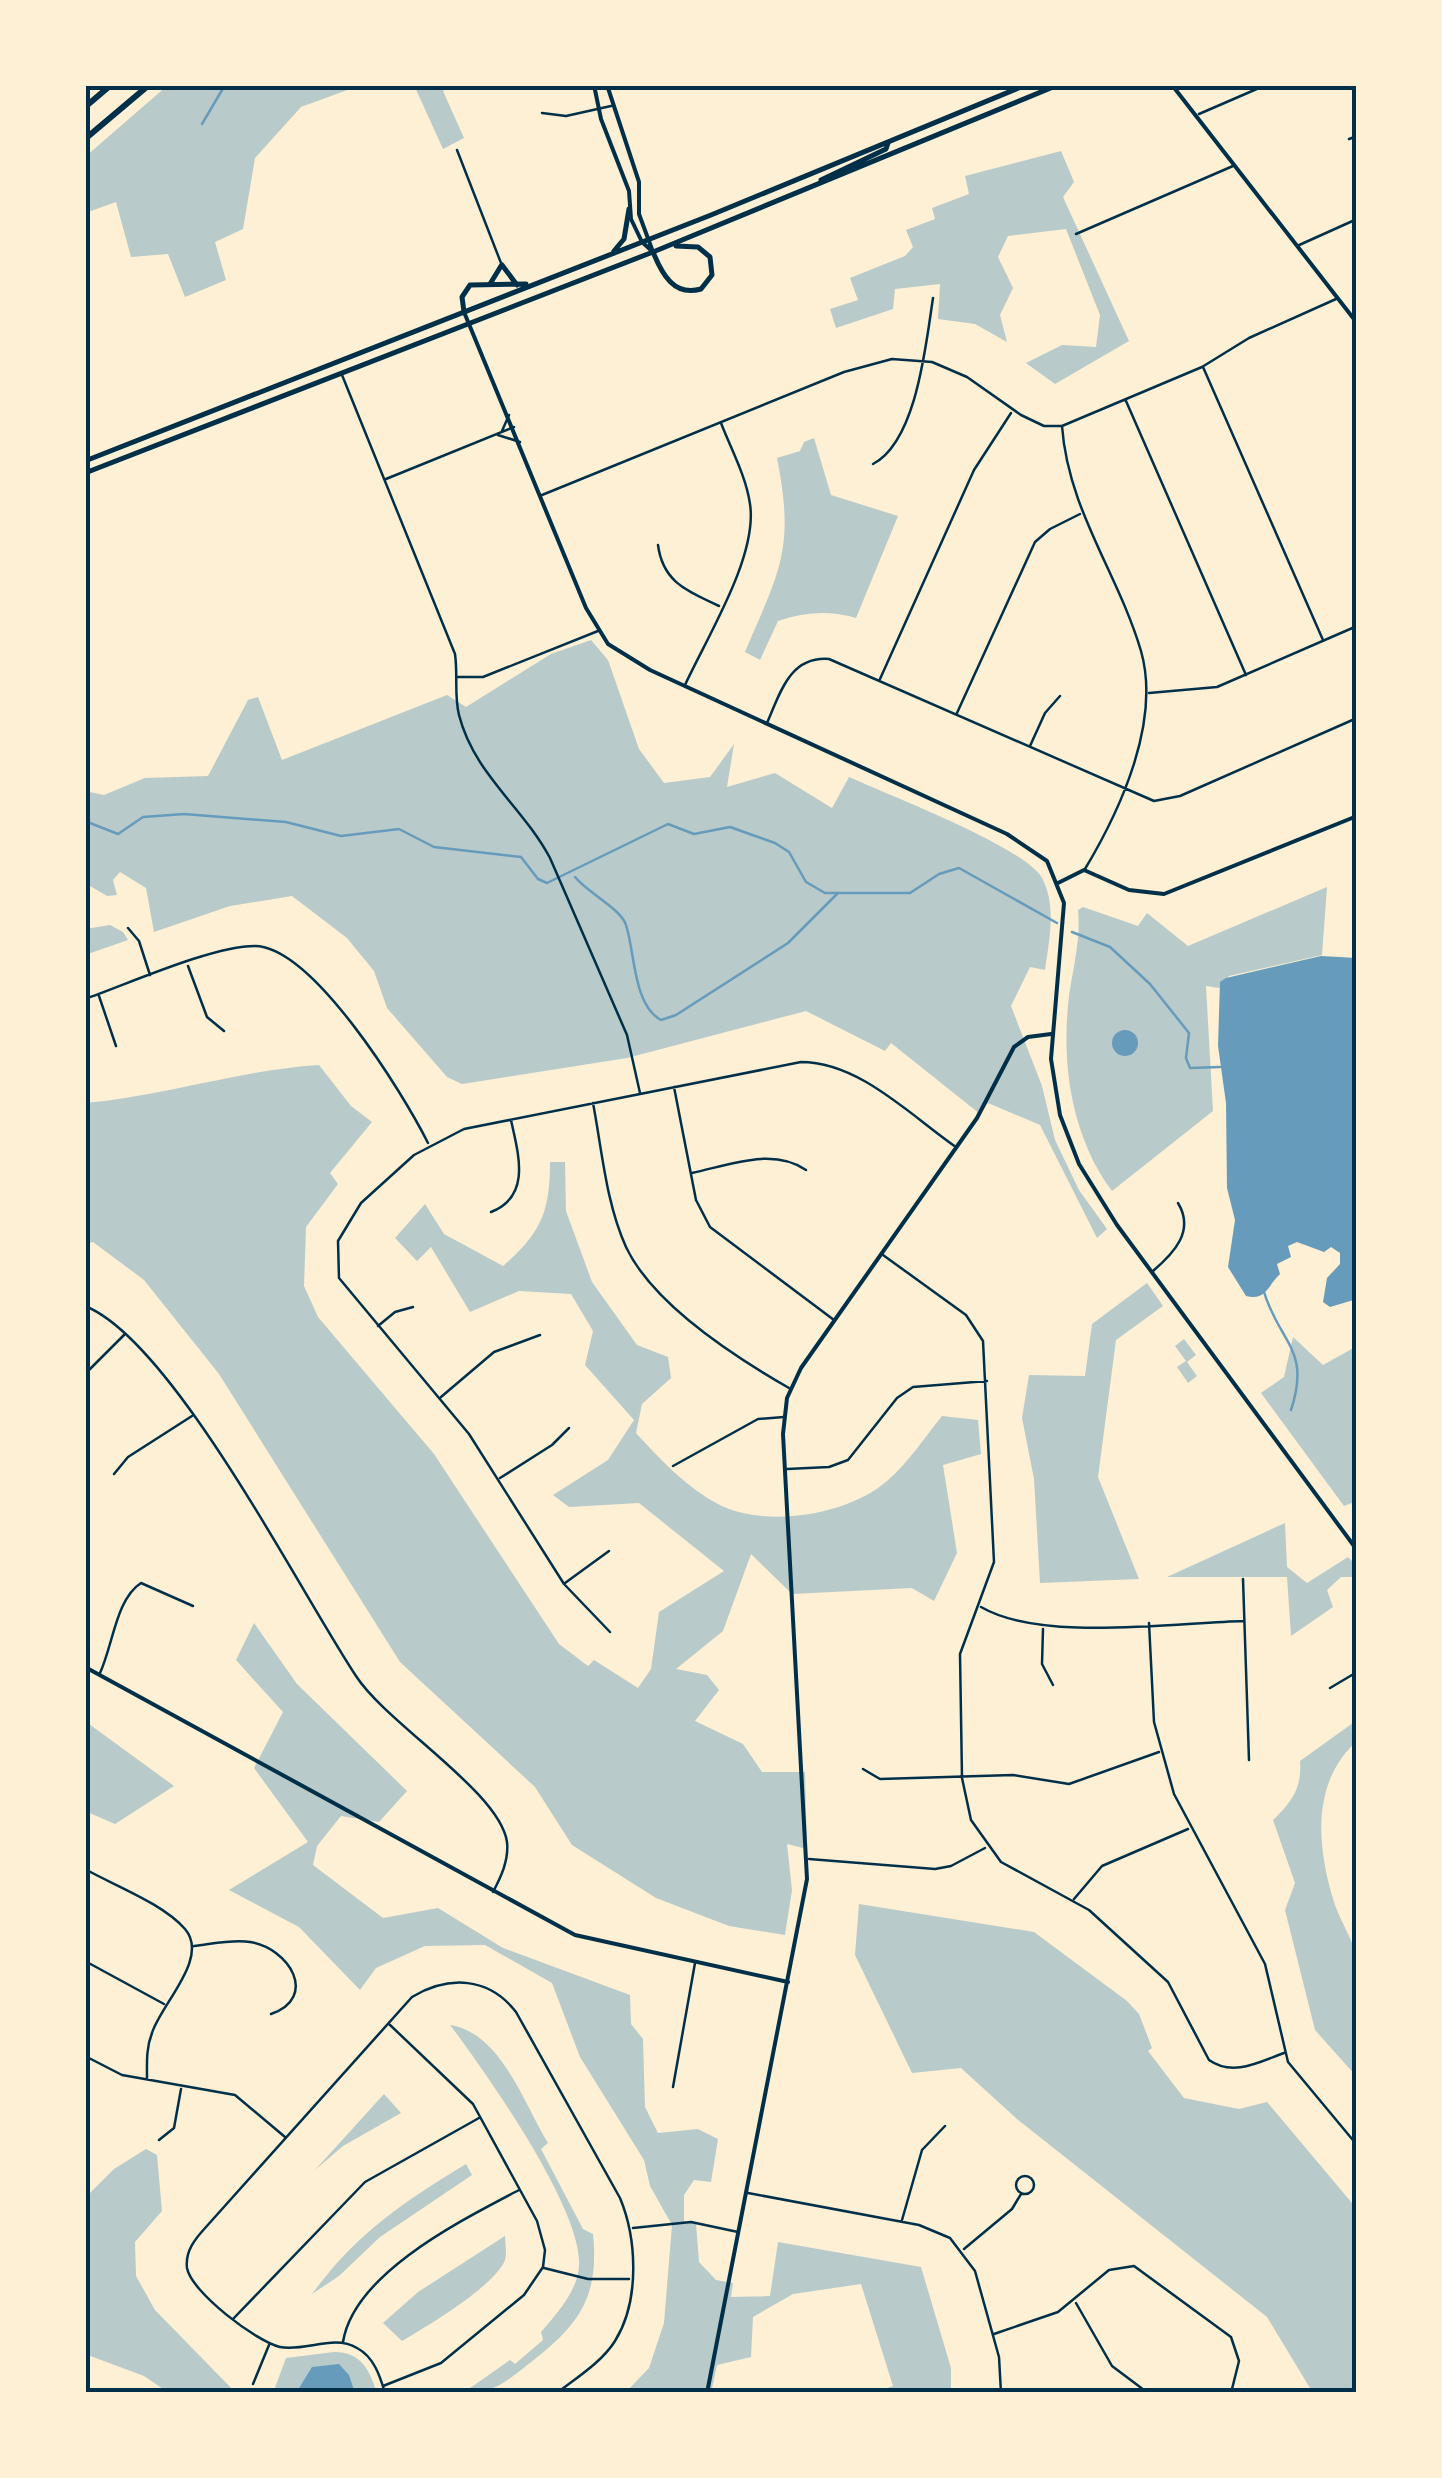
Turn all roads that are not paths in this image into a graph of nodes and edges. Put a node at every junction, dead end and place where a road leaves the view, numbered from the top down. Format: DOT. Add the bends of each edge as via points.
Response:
graph roads {
  1 [pos="111,85"];
  2 [pos="150,85"];
  3 [pos="594,85"];
  4 [pos="607,85"];
  5 [pos="1026,85"];
  6 [pos="1058,85"];
  7 [pos="1172,85"];
  8 [pos="1266,85"];
  9 [pos="611,106"];
  10 [pos="85,107"];
  11 [pos="598,110"];
  12 [pos="542,113"];
  13 [pos="1194,116"];
  14 [pos="1357,136"];
  15 [pos="85,139"];
  16 [pos="1349,139"];
  17 [pos="888,142"];
  18 [pos="457,150"];
  19 [pos="1233,166"];
  20 [pos="636,170"];
  21 [pos="623,176"];
  22 [pos="820,183"];
  23 [pos="629,208"];
  24 [pos="1357,219"];
  25 [pos="1076,234"];
  26 [pos="645,241"];
  27 [pos="1296,246"];
  28 [pos="663,248"];
  29 [pos="653,252"];
  30 [pos="612,254"];
  31 [pos="502,265"];
  32 [pos="538,282"];
  33 [pos="490,284"];
  34 [pos="517,285"];
  35 [pos="934,298"];
  36 [pos="1336,299"];
  37 [pos="464,312"];
  38 [pos="470,323"];
  39 [pos="1357,323"];
  40 [pos="924,360"];
  41 [pos="1202,367"];
  42 [pos="341,373"];
  43 [pos="1126,401"];
  44 [pos="1013,410"];
  45 [pos="509,415"];
  46 [pos="720,423"];
  47 [pos="1062,426"];
  48 [pos="514,428"];
  49 [pos="497,435"];
  50 [pos="520,442"];
  51 [pos="85,461"];
  52 [pos="874,464"];
  53 [pos="85,474"];
  54 [pos="385,480"];
  55 [pos="542,495"];
  56 [pos="1081,514"];
  57 [pos="658,545"];
  58 [pos="720,606"];
  59 [pos="1357,626"];
  60 [pos="598,632"];
  61 [pos="1322,640"];
  62 [pos="1246,675"];
  63 [pos="456,676"];
  64 [pos="879,680"];
  65 [pos="684,686"];
  66 [pos="1147,693"];
  67 [pos="1060,696"];
  68 [pos="956,714"];
  69 [pos="1357,718"];
  70 [pos="766,724"];
  71 [pos="1029,748"];
  72 [pos="1121,790"];
  73 [pos="1357,816"];
  74 [pos="1084,870"];
  75 [pos="1058,883"];
  76 [pos="128,928"];
  77 [pos="188,964"];
  78 [pos="150,976"];
  79 [pos="99,994"];
  80 [pos="85,999"];
  81 [pos="224,1030"];
  82 [pos="1051,1034"];
  83 [pos="116,1046"];
  84 [pos="674,1087"];
  85 [pos="640,1094"];
  86 [pos="593,1103"];
  87 [pos="511,1118"];
  88 [pos="429,1144"];
  89 [pos="957,1148"];
  90 [pos="806,1170"];
  91 [pos="691,1173"];
  92 [pos="1178,1203"];
  93 [pos="491,1212"];
  94 [pos="882,1254"];
  95 [pos="1152,1272"];
  96 [pos="85,1306"];
  97 [pos="413,1307"];
  98 [pos="835,1321"];
  99 [pos="377,1327"];
  100 [pos="125,1334"];
  101 [pos="540,1334"];
  102 [pos="85,1374"];
  103 [pos="988,1381"];
  104 [pos="790,1389"];
  105 [pos="440,1398"];
  106 [pos="194,1416"];
  107 [pos="784,1417"];
  108 [pos="569,1428"];
  109 [pos="673,1466"];
  110 [pos="785,1469"];
  111 [pos="114,1474"];
  112 [pos="499,1479"];
  113 [pos="1357,1550"];
  114 [pos="609,1551"];
  115 [pos="1243,1579"];
  116 [pos="564,1584"];
  117 [pos="193,1606"];
  118 [pos="979,1606"];
  119 [pos="1244,1621"];
  120 [pos="1149,1623"];
  121 [pos="1043,1627"];
  122 [pos="610,1632"];
  123 [pos="85,1667"];
  124 [pos="1357,1672"];
  125 [pos="99,1674"];
  126 [pos="1053,1685"];
  127 [pos="1330,1688"];
  128 [pos="1160,1752"];
  129 [pos="1249,1760"];
  130 [pos="863,1769"];
  131 [pos="962,1778"];
  132 [pos="1190,1827"];
  133 [pos="986,1847"];
  134 [pos="807,1859"];
  135 [pos="85,1870"];
  136 [pos="492,1892"];
  137 [pos="1074,1900"];
  138 [pos="193,1946"];
  139 [pos="85,1961"];
  140 [pos="695,1963"];
  141 [pos="788,1982"];
  142 [pos="166,2005"];
  143 [pos="272,2014"];
  144 [pos="388,2023"];
  145 [pos="1284,2053"];
  146 [pos="85,2056"];
  147 [pos="147,2079"];
  148 [pos="673,2087"];
  149 [pos="181,2088"];
  150 [pos="481,2117"];
  151 [pos="945,2126"];
  152 [pos="286,2138"];
  153 [pos="159,2140"];
  154 [pos="1357,2144"];
  155 [pos="520,2189"];
  156 [pos="748,2192"];
  157 [pos="1021,2194"];
  158 [pos="902,2222"];
  159 [pos="632,2228"];
  160 [pos="739,2232"];
  161 [pos="963,2250"];
  162 [pos="543,2268"];
  163 [pos="631,2279"];
  164 [pos="1074,2302"];
  165 [pos="233,2319"];
  166 [pos="993,2334"];
  167 [pos="343,2342"];
  168 [pos="270,2344"];
  169 [pos="253,2384"];
  170 [pos="383,2386"];
  171 [pos="385,2393"];
  172 [pos="557,2393"];
  173 [pos="708,2393"];
  174 [pos="1001,2393"];
  175 [pos="1148,2393"];
  176 [pos="1230,2393"];
  1 -- 10 [label="highway"];
  2 -- 15 [label="highway"];
  3 -- 11 [label="street"];
  4 -- 9 [label="street"];
  5 -- 17 [label="highway"];
  6 -- 22 [label="highway"];
  7 -- 13 [label="street"];
  8 -- 13 [label="street"];
  9 -- 11 [label="street"];
  9 -- 20 [label="street"];
  11 -- 12 [label="street"];
  11 -- 21 [label="street"];
  13 -- 19 [label="street"];
  14 -- 16 [label="street"];
  17 -- 22 [label="highway"];
  17 -- 26 [label="highway"];
  18 -- 31 [label="street"];
  19 -- 25 [label="street"];
  19 -- 27 [label="street"];
  20 -- 21 [label="street"];
  20 -- 26 [label="street"];
  21 -- 23 [label="street"];
  22 -- 28 [label="highway"];
  23 -- 26 [label="street"];
  23 -- 30 [label="highway" via="624,239"];
  24 -- 27 [label="street"];
  26 -- 29 [label="street"];
  26 -- 30 [label="highway"];
  27 -- 36 [label="street"];
  28 -- 29 [label="highway"];
  28 -- 29 [label="highway" via="704,250 712,261 710,282 682,290 668,280"];
  29 -- 38 [label="highway"];
  30 -- 32 [label="highway"];
  31 -- 33 [label="highway"];
  31 -- 34 [label="highway"];
  32 -- 34 [label="highway"];
  32 -- 37 [label="highway"];
  33 -- 34 [label="highway"];
  33 -- 37 [label="highway" via="467,288"];
  35 -- 40 [label="street"];
  36 -- 39 [label="street"];
  36 -- 41 [label="street"];
  37 -- 38 [label="street"];
  37 -- 51 [label="highway"];
  38 -- 42 [label="highway"];
  38 -- 45 [label="street"];
  40 -- 44 [label="street" via="958,372"];
  40 -- 46 [label="street" via="870,363"];
  40 -- 52 [label="street" via="892,446"];
  41 -- 43 [label="street"];
  41 -- 61 [label="street"];
  42 -- 53 [label="highway"];
  42 -- 54 [label="street"];
  43 -- 47 [label="street"];
  43 -- 62 [label="street"];
  44 -- 47 [label="street" via="1044,426"];
  44 -- 64 [label="street" via="974,470"];
  45 -- 48 [label="street"];
  45 -- 49 [label="street"];
  46 -- 55 [label="street"];
  46 -- 58 [label="street" via="747,490 751,522 747,549"];
  47 -- 56 [label="street"];
  48 -- 49 [label="street"];
  48 -- 50 [label="street"];
  49 -- 50 [label="street"];
  49 -- 54 [label="street"];
  50 -- 55 [label="street"];
  54 -- 63 [label="street" via="455,654"];
  55 -- 60 [label="street"];
  56 -- 66 [label="street" via="1136,636"];
  56 -- 68 [label="street" via="1035,542"];
  57 -- 58 [label="street" via="674,583"];
  58 -- 65 [label="street"];
  59 -- 61 [label="street"];
  60 -- 63 [label="street" via="483,676"];
  60 -- 65 [label="street" via="628,659"];
  61 -- 62 [label="street"];
  62 -- 66 [label="street" via="1209,689"];
  63 -- 85 [label="street" via="455,697 470,744 496,789 538,837 562,883 628,1036"];
  64 -- 68 [label="street"];
  64 -- 70 [label="street" via="836,661 804,663 786,680"];
  65 -- 70 [label="street"];
  66 -- 72 [label="street" via="1139,749"];
  67 -- 71 [label="street"];
  68 -- 71 [label="street"];
  69 -- 72 [label="street" via="1173,798 1147,800"];
  70 -- 75 [label="street" via="1025,844 1047,862"];
  71 -- 72 [label="street"];
  72 -- 74 [label="street"];
  73 -- 74 [label="street" via="1164,894 1134,892"];
  74 -- 75 [label="street"];
  75 -- 82 [label="street" via="1065,924"];
  76 -- 78 [label="street"];
  77 -- 78 [label="street"];
  77 -- 81 [label="street" via="206,1017"];
  77 -- 88 [label="street" via="254,946 294,959 394,1082"];
  78 -- 79 [label="street"];
  79 -- 80 [label="street"];
  79 -- 83 [label="street"];
  82 -- 89 [label="street" via="1028,1037 1014,1048"];
  82 -- 95 [label="street" via="1057,1100 1073,1151"];
  84 -- 85 [label="street"];
  84 -- 89 [label="street" via="820,1062 859,1078"];
  84 -- 91 [label="street"];
  85 -- 86 [label="street"];
  86 -- 87 [label="street"];
  86 -- 104 [label="street" via="618,1225 646,1280"];
  87 -- 88 [label="street"];
  87 -- 93 [label="street" via="520,1180 508,1203"];
  88 -- 99 [label="street" via="367,1196 338,1241 342,1286"];
  89 -- 94 [label="street"];
  90 -- 91 [label="street" via="766,1158"];
  91 -- 98 [label="street" via="699,1208 715,1232"];
  92 -- 95 [label="street" via="1184,1221 1179,1244"];
  94 -- 98 [label="street"];
  94 -- 103 [label="street" via="974,1324"];
  95 -- 113 [label="street"];
  96 -- 100 [label="street"];
  97 -- 99 [label="street"];
  98 -- 104 [label="street"];
  99 -- 105 [label="street"];
  100 -- 102 [label="street"];
  100 -- 106 [label="street" via="168,1377"];
  101 -- 105 [label="street" via="494,1352"];
  103 -- 110 [label="street" via="913,1386 848,1460"];
  103 -- 118 [label="street" via="994,1551"];
  104 -- 107 [label="street"];
  105 -- 112 [label="street"];
  106 -- 111 [label="street" via="128,1457"];
  106 -- 136 [label="street" via="358,1680 500,1820 507,1850"];
  107 -- 109 [label="street" via="758,1419"];
  107 -- 110 [label="street"];
  108 -- 112 [label="street"];
  110 -- 134 [label="street"];
  112 -- 116 [label="street"];
  114 -- 116 [label="street"];
  115 -- 119 [label="street"];
  116 -- 122 [label="street"];
  117 -- 125 [label="street" via="152,1585 132,1588"];
  118 -- 121 [label="street" via="1007,1621"];
  118 -- 131 [label="street" via="960,1654"];
  119 -- 120 [label="street"];
  119 -- 129 [label="street"];
  120 -- 121 [label="street"];
  120 -- 128 [label="street"];
  121 -- 126 [label="street" via="1042,1664"];
  123 -- 125 [label="street"];
  124 -- 127 [label="street"];
  125 -- 136 [label="street"];
  128 -- 131 [label="street" via="1069,1784"];
  128 -- 132 [label="street"];
  130 -- 131 [label="street" via="880,1780"];
  131 -- 133 [label="street" via="968,1813"];
  132 -- 137 [label="street" via="1102,1866"];
  132 -- 145 [label="street" via="1265,1964"];
  133 -- 134 [label="street" via="935,1869"];
  133 -- 137 [label="street" via="1024,1878"];
  134 -- 141 [label="street"];
  135 -- 138 [label="street" via="170,1918 188,1932"];
  136 -- 140 [label="street" via="594,1942"];
  137 -- 145 [label="street" via="1168,1982 1208,2060 1240,2068"];
  138 -- 142 [label="street"];
  138 -- 143 [label="street" via="249,1942 286,1961 298,1994"];
  139 -- 142 [label="street"];
  140 -- 141 [label="street"];
  140 -- 148 [label="street"];
  141 -- 156 [label="street"];
  142 -- 147 [label="street" via="149,2040"];
  144 -- 150 [label="street" via="453,2081"];
  144 -- 152 [label="street"];
  144 -- 159 [label="street" via="412,1996 446,1982 476,1984 507,2000"];
  145 -- 154 [label="street"];
  146 -- 147 [label="street" via="122,2076"];
  147 -- 149 [label="street"];
  149 -- 152 [label="street" via="235,2095"];
  149 -- 153 [label="street" via="174,2128"];
  150 -- 155 [label="street"];
  150 -- 165 [label="street" via="365,2182"];
  151 -- 158 [label="street" via="922,2150"];
  152 -- 165 [label="street" via="188,2252 193,2281"];
  155 -- 162 [label="street" via="542,2233"];
  155 -- 167 [label="street" via="405,2259 349,2317"];
  156 -- 158 [label="street"];
  156 -- 160 [label="street"];
  157 -- 161 [label="street"];
  158 -- 161 [label="street" via="940,2232"];
  159 -- 160 [label="street" via="692,2222"];
  159 -- 163 [label="street"];
  160 -- 173 [label="street"];
  161 -- 166 [label="street"];
  162 -- 163 [label="street" via="588,2279"];
  162 -- 170 [label="street" via="524,2295 442,2363"];
  163 -- 172 [label="street" via="614,2344"];
  164 -- 166 [label="street"];
  164 -- 175 [label="street" via="1117,2372"];
  164 -- 176 [label="street" via="1113,2268 1146,2271 1235,2342 1240,2361"];
  165 -- 168 [label="street"];
  166 -- 174 [label="street"];
  167 -- 168 [label="street"];
  167 -- 170 [label="street" via="374,2362"];
  168 -- 169 [label="street"];
  170 -- 171 [label="street"];
}
